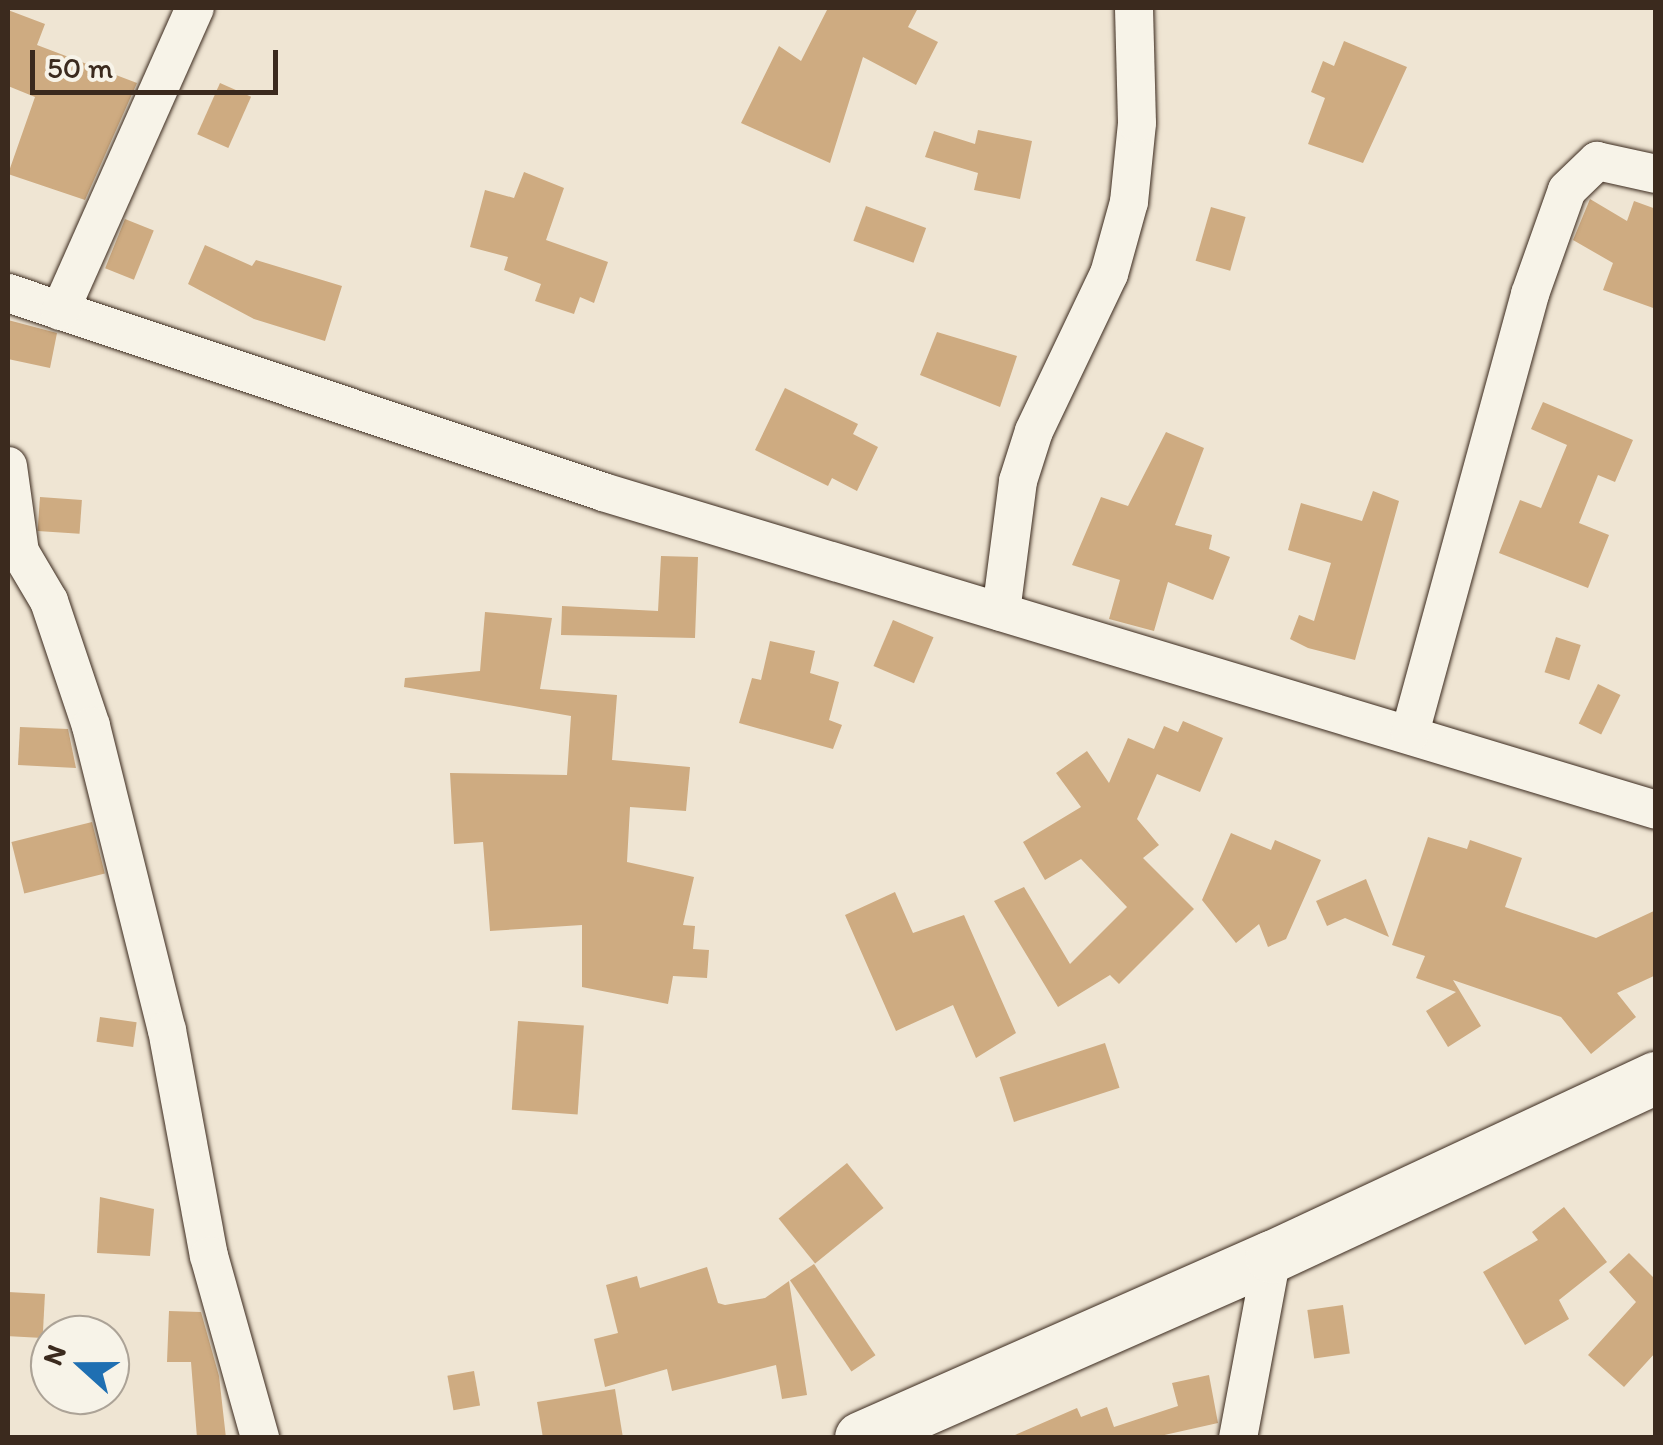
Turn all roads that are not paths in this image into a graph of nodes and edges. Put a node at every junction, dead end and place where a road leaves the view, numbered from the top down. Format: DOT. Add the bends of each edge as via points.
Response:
graph roads {
  1 [pos="195,8"];
  2 [pos="1134,8"];
  3 [pos="1656,174"];
  4 [pos="8,293"];
  5 [pos="60,311"];
  6 [pos="8,466"];
  7 [pos="1001,612"];
  8 [pos="1410,733"];
  9 [pos="1656,810"];
  10 [pos="1656,1078"];
  11 [pos="1272,1257"];
  12 [pos="260,1438"];
  13 [pos="861,1438"];
  14 [pos="1238,1438"];
  1 -- 5 [label="street"];
  2 -- 7 [label="street" via="1137,123 1129,202 1109,274 1034,431 1018,480"];
  3 -- 8 [label="street" via="1597,161 1567,190 1530,294"];
  4 -- 5 [label="street"];
  5 -- 7 [label="street" via="603,492"];
  6 -- 12 [label="street" via="20,552 49,602 91,726 166,1030 209,1256"];
  7 -- 8 [label="street"];
  8 -- 9 [label="street"];
  10 -- 11 [label="street"];
  11 -- 13 [label="street"];
  11 -- 14 [label="street"];
}
